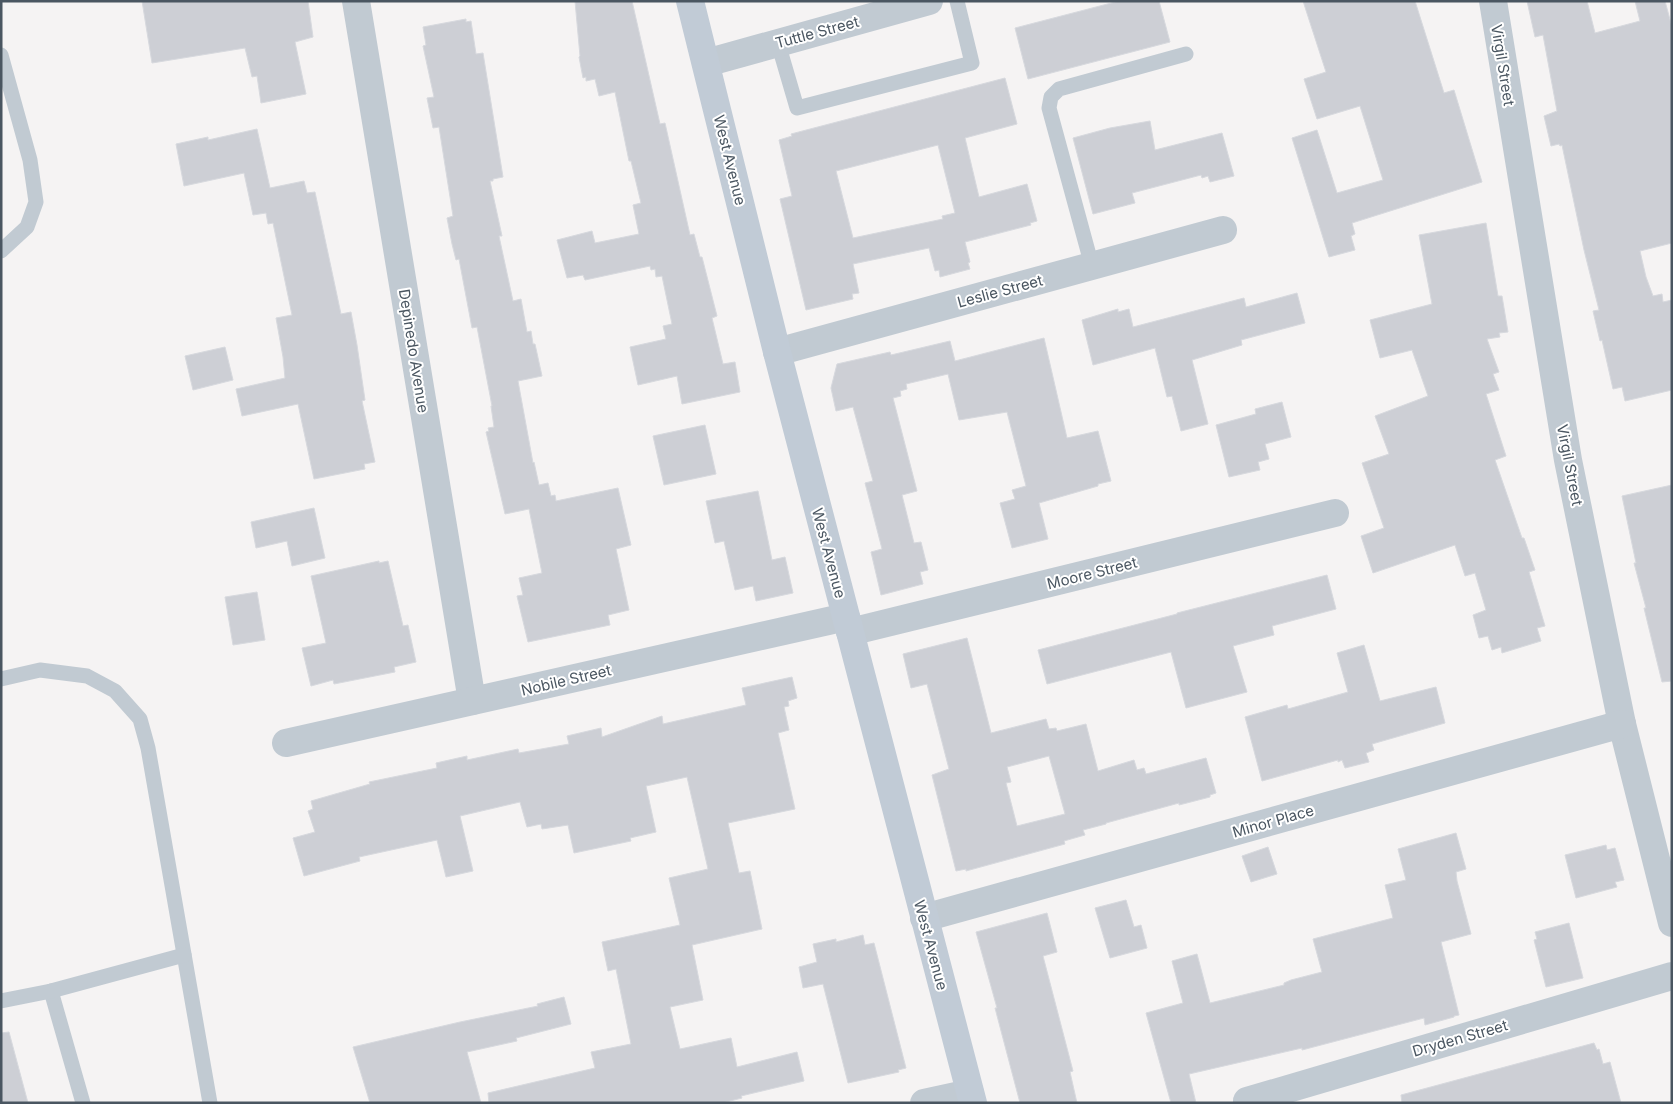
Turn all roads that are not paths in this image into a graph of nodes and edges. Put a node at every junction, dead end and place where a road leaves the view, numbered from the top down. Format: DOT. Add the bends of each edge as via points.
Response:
graph roads {
  1 [pos="356,1"];
  2 [pos="690,1"];
  3 [pos="929,1"];
  4 [pos="957,1"];
  5 [pos="1493,1"];
  6 [pos="778,43"];
  7 [pos="1,54"];
  8 [pos="1186,54"];
  9 [pos="706,62"];
  10 [pos="1223,230"];
  11 [pos="1,251"];
  12 [pos="1092,266"];
  13 [pos="777,352"];
  14 [pos="1335,514"];
  15 [pos="848,625"];
  16 [pos="1,679"];
  17 [pos="472,701"];
  18 [pos="1622,724"];
  19 [pos="286,743"];
  20 [pos="924,918"];
  21 [pos="1672,923"];
  22 [pos="184,955"];
  23 [pos="1672,976"];
  24 [pos="51,991"];
  25 [pos="1,1001"];
  26 [pos="972,1098"];
  27 [pos="1248,1101"];
  28 [pos="83,1103"];
  29 [pos="210,1103"];
  30 [pos="924,1103"];
  1 -- 17 [label="street, Depinedo Avenue"];
  2 -- 9 [label="main road, West Avenue"];
  3 -- 6 [label="street, Tuttle Street"];
  4 -- 6 [label="lane" via="972,63 797,108"];
  5 -- 18 [label="street, Virgil Street" via="1568,460"];
  6 -- 9 [label="street, Tuttle Street"];
  7 -- 11 [label="lane" via="30,160 36,202 27,227"];
  8 -- 12 [label="lane" via="1059,88 1051,97 1049,108"];
  9 -- 13 [label="main road, West Avenue"];
  10 -- 12 [label="street, Leslie Street"];
  12 -- 13 [label="street, Leslie Street"];
  13 -- 15 [label="main road, West Avenue"];
  14 -- 15 [label="street, Moore Street"];
  15 -- 17 [label="street, Nobile Street"];
  15 -- 20 [label="main road, West Avenue"];
  16 -- 22 [label="lane" via="40,670 87,676 115,691 140,719 148,748"];
  17 -- 19 [label="street, Nobile Street"];
  18 -- 20 [label="street, Minor Place"];
  18 -- 21 [label="street, Virgil Street"];
  20 -- 26 [label="main road, West Avenue"];
  22 -- 24 [label="lane"];
  22 -- 29 [label="lane"];
  23 -- 27 [label="street, Dryden Street"];
  24 -- 25 [label="lane"];
  24 -- 28 [label="lane"];
  26 -- 30 [label="street"];
}
